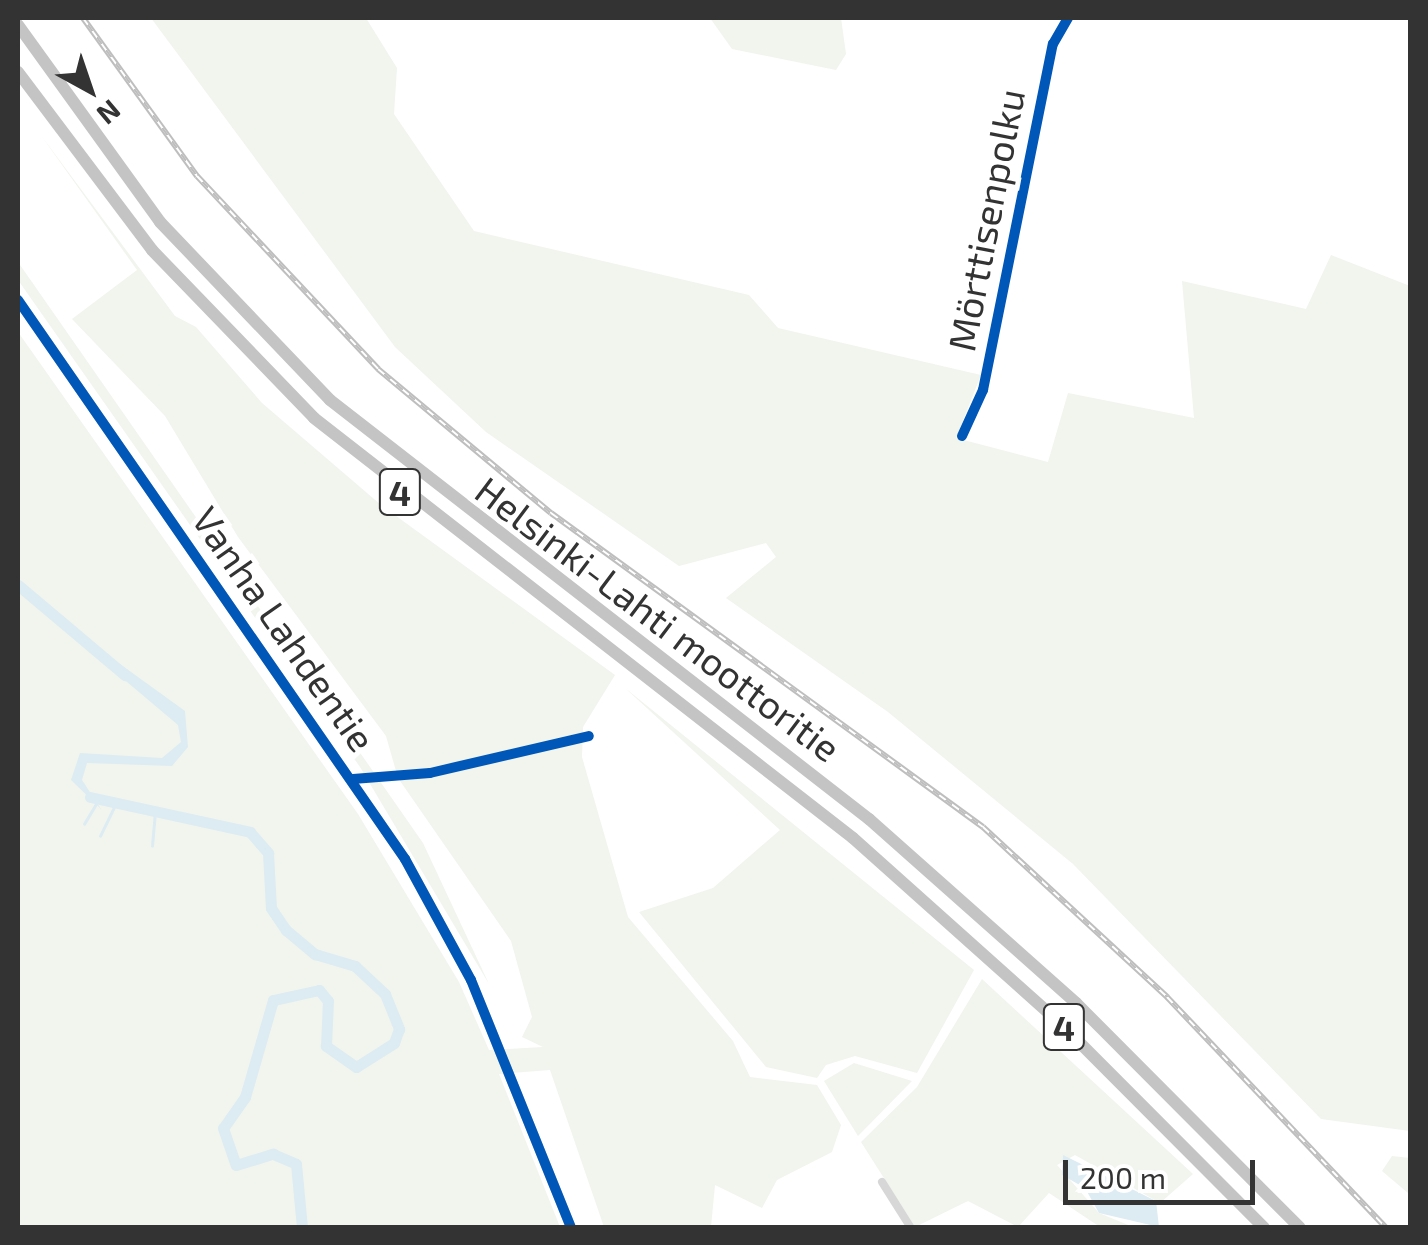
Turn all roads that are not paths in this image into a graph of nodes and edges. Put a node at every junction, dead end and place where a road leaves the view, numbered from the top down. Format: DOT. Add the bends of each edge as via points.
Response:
graph roads {
  1 [pos="1068,18"];
  2 [pos="18,25"];
  3 [pos="18,72"];
  4 [pos="18,300"];
  5 [pos="962,436"];
  6 [pos="589,736"];
  7 [pos="353,780"];
  8 [pos="882,1182"];
  9 [pos="571,1228"];
  10 [pos="911,1228"];
  11 [pos="1264,1228"];
  12 [pos="1300,1228"];
  1 -- 5 [label="street, Mörttisenpolku" via="1053,44 982,390"];
  2 -- 12 [label="highway, Helsinki-Lahti moottoritie / 4" via="160,222 330,400 869,819 1076,1002"];
  3 -- 11 [label="highway, Helsinki-Lahti moottoritie / 4" via="152,250 314,418 868,851 1058,1021"];
  4 -- 7 [label="main road, Vanha Lahdentie"];
  6 -- 7 [label="street" via="430,773"];
  7 -- 9 [label="main road, Vanha Lahdentie" via="471,980"];
  8 -- 10 [label="street"];
}
